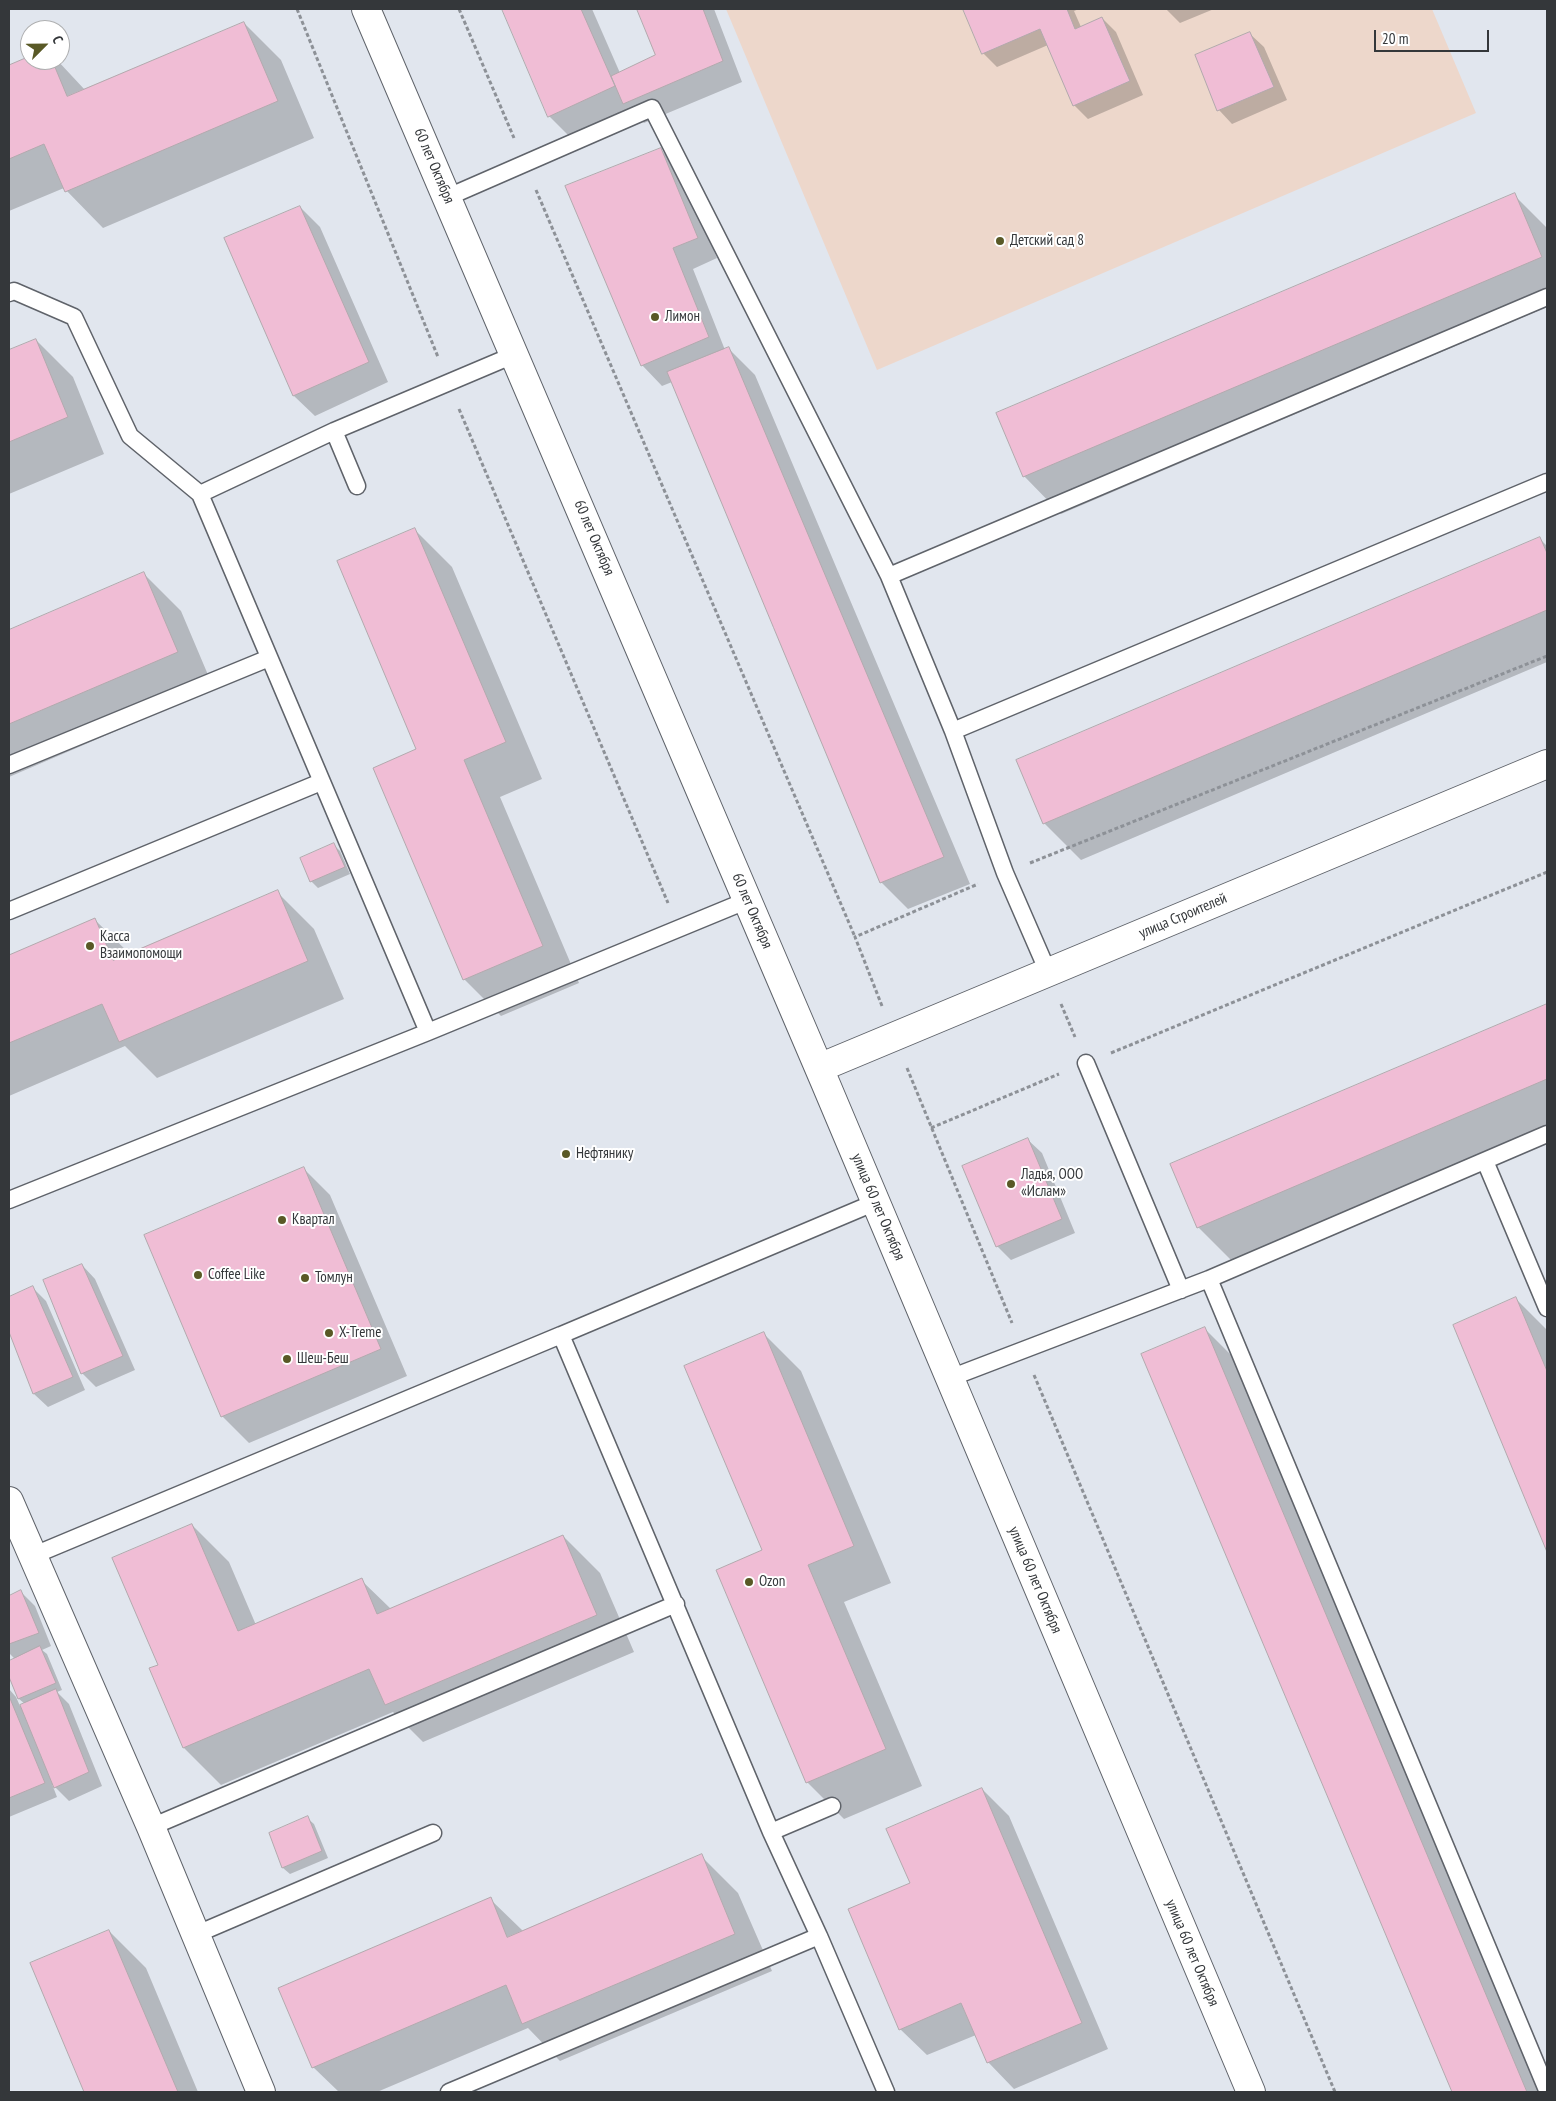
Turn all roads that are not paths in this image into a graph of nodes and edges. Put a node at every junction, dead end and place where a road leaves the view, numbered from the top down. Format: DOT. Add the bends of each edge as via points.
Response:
graph roads {
  1 [pos="366,9"];
  2 [pos="448,197"];
  3 [pos="9,293"];
  4 [pos="1547,297"];
  5 [pos="516,354"];
  6 [pos="334,431"];
  7 [pos="1547,482"];
  8 [pos="357,486"];
  9 [pos="200,494"];
  10 [pos="889,576"];
  11 [pos="269,658"];
  12 [pos="953,731"];
  13 [pos="1547,764"];
  14 [pos="9,765"];
  15 [pos="321,782"];
  16 [pos="748,900"];
  17 [pos="9,911"];
  18 [pos="1048,972"];
  19 [pos="428,1032"];
  20 [pos="1086,1064"];
  21 [pos="819,1068"];
  22 [pos="1547,1134"];
  23 [pos="1485,1161"];
  24 [pos="9,1200"];
  25 [pos="876,1202"];
  26 [pos="1209,1279"];
  27 [pos="1180,1290"];
  28 [pos="1547,1308"];
  29 [pos="561,1335"];
  30 [pos="950,1378"];
  31 [pos="9,1501"];
  32 [pos="32,1556"];
  33 [pos="676,1604"];
  34 [pos="832,1806"];
  35 [pos="151,1827"];
  36 [pos="771,1832"];
  37 [pos="433,1833"];
  38 [pos="197,1934"];
  39 [pos="819,1936"];
  40 [pos="1547,2090"];
  41 [pos="261,2092"];
  42 [pos="449,2092"];
  43 [pos="886,2092"];
  44 [pos="1250,2092"];
  1 -- 2 [label="main road, 60 лет Октября"];
  2 -- 5 [label="main road, 60 лет Октября"];
  2 -- 10 [label="lane" via="652,108"];
  3 -- 9 [label="lane" via="14,291 74,317 130,436"];
  4 -- 10 [label="lane"];
  5 -- 6 [label="lane"];
  5 -- 16 [label="main road, 60 лет Октября"];
  6 -- 8 [label="lane"];
  6 -- 9 [label="lane"];
  7 -- 12 [label="lane"];
  9 -- 11 [label="lane"];
  10 -- 12 [label="lane"];
  11 -- 14 [label="lane"];
  11 -- 15 [label="lane"];
  12 -- 18 [label="lane" via="1005,873"];
  13 -- 18 [label="main road, улица Строителей"];
  15 -- 17 [label="lane"];
  15 -- 19 [label="lane"];
  16 -- 19 [label="lane"];
  16 -- 21 [label="main road, 60 лет Октября"];
  18 -- 21 [label="main road, улица Строителей"];
  19 -- 24 [label="lane"];
  20 -- 27 [label="lane"];
  21 -- 25 [label="main road, улица 60 лет Октября"];
  22 -- 23 [label="lane"];
  23 -- 26 [label="lane"];
  23 -- 28 [label="lane"];
  25 -- 29 [label="lane"];
  25 -- 30 [label="main road, улица 60 лет Октября"];
  26 -- 27 [label="lane"];
  26 -- 40 [label="lane"];
  27 -- 30 [label="lane"];
  29 -- 32 [label="lane"];
  29 -- 33 [label="lane"];
  30 -- 44 [label="main road, улица 60 лет Октября"];
  31 -- 32 [label="main road"];
  32 -- 35 [label="main road"];
  33 -- 35 [label="lane"];
  33 -- 36 [label="lane"];
  34 -- 36 [label="lane"];
  35 -- 38 [label="main road"];
  36 -- 39 [label="lane"];
  37 -- 38 [label="lane"];
  38 -- 41 [label="main road"];
  39 -- 42 [label="lane"];
  39 -- 43 [label="lane"];
}
